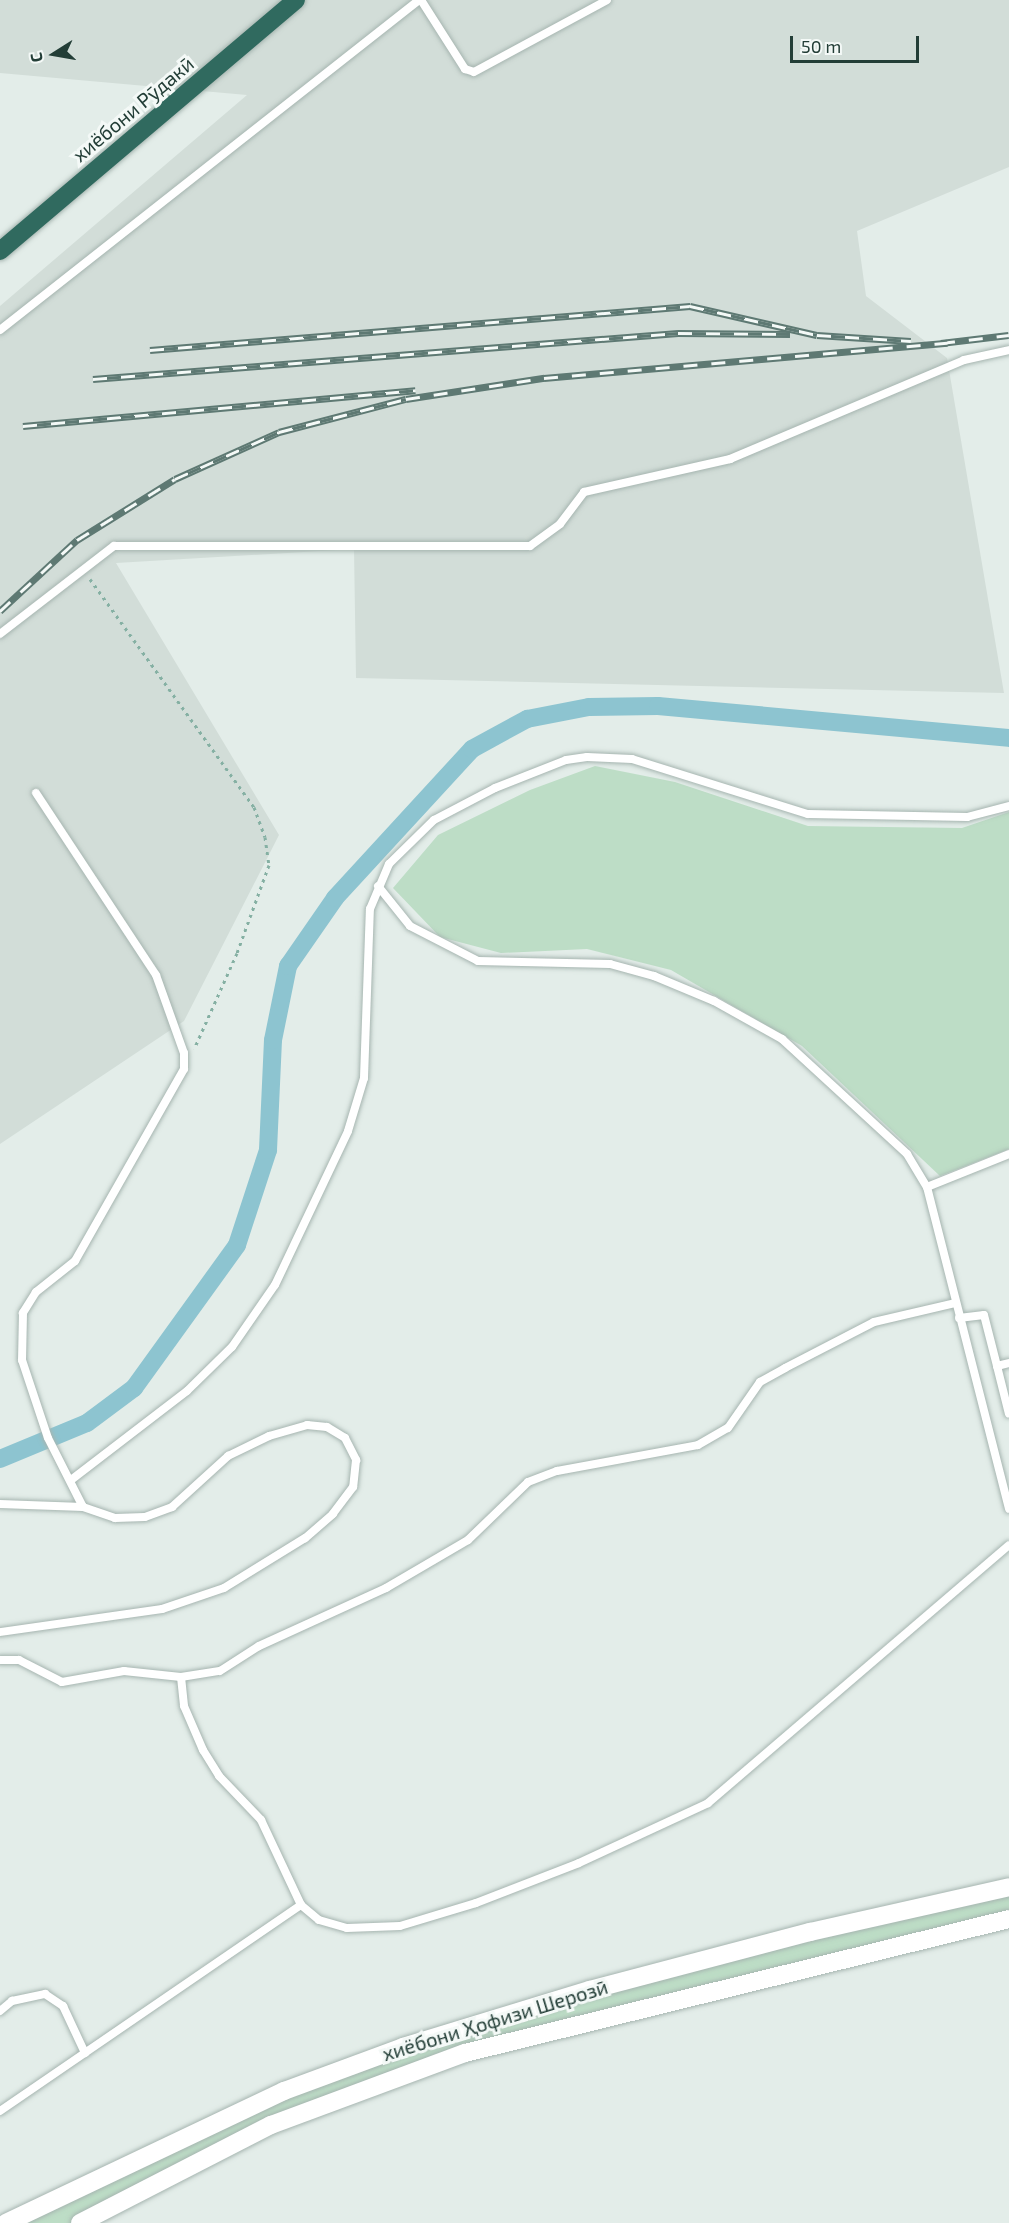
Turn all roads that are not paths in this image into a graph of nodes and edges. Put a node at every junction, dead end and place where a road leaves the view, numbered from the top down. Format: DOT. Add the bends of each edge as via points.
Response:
graph roads {
  1 [pos="296,0"];
  2 [pos="420,0"];
  3 [pos="607,0"];
  4 [pos="0,251"];
  5 [pos="0,330"];
  6 [pos="1009,350"];
  7 [pos="0,634"];
  8 [pos="36,793"];
  9 [pos="1009,806"];
  10 [pos="378,886"];
  11 [pos="1009,1154"];
  12 [pos="927,1187"];
  13 [pos="955,1303"];
  14 [pos="959,1318"];
  15 [pos="1009,1363"];
  16 [pos="997,1366"];
  17 [pos="1009,1414"];
  18 [pos="71,1480"];
  19 [pos="0,1504"];
  20 [pos="83,1507"];
  21 [pos="1009,1509"];
  22 [pos="1009,1545"];
  23 [pos="0,1632"];
  24 [pos="0,1660"];
  25 [pos="182,1677"];
  26 [pos="1009,1887"];
  27 [pos="302,1905"];
  28 [pos="1009,1919"];
  29 [pos="0,2011"];
  30 [pos="85,2053"];
  31 [pos="0,2111"];
  32 [pos="6,2223"];
  33 [pos="80,2223"];
  1 -- 4 [label="highway, хиёбони Рӯдакӣ"];
  2 -- 3 [label="lane" via="465,69 474,72"];
  2 -- 5 [label="lane"];
  6 -- 7 [label="lane" via="964,360 730,459 585,492 560,525 530,546 114,546 82,566"];
  8 -- 18 [label="lane" via="156,975 182,1042 184,1069 75,1262 36,1292 23,1313 22,1360 57,1459"];
  9 -- 10 [label="lane" via="967,817 807,814 632,759 587,757 546,768 452,809 411,838 389,864"];
  10 -- 12 [label="lane" via="410,926 478,961 610,964 654,976 714,1000 790,1046 907,1154"];
  10 -- 18 [label="lane" via="367,927 364,1078 348,1131 312,1214 274,1285 232,1347 187,1391"];
  11 -- 12 [label="lane"];
  12 -- 13 [label="lane"];
  13 -- 14 [label="lane"];
  13 -- 25 [label="lane" via="874,1322 784,1368 760,1382 728,1428 698,1445 545,1474 528,1482 468,1540 386,1588 259,1646 220,1671"];
  14 -- 16 [label="lane" via="984,1316 988,1320"];
  14 -- 21 [label="lane"];
  15 -- 16 [label="lane"];
  16 -- 17 [label="lane"];
  18 -- 20 [label="lane"];
  19 -- 20 [label="lane"];
  20 -- 23 [label="lane" via="115,1518 145,1517 172,1507 228,1456 268,1436 307,1425 327,1427 345,1438 356,1460 353,1487 333,1514 305,1538 224,1587 162,1609"];
  22 -- 27 [label="lane" via="708,1803 579,1863 420,1922 347,1928 319,1920"];
  24 -- 25 [label="lane" via="19,1660 62,1682 136,1671"];
  25 -- 27 [label="lane" via="184,1706 203,1750 219,1776 261,1820"];
  26 -- 32 [label="main road, хиёбони Ҳофизи Шерозӣ" via="810,1932 613,1983 403,2047 284,2091"];
  27 -- 30 [label="lane"];
  28 -- 33 [label="main road, хиёбони Ҳофизи Шерозӣ" via="465,2053 271,2125"];
  29 -- 30 [label="lane" via="12,2001 45,1994 63,2006"];
  30 -- 31 [label="lane"];
}
